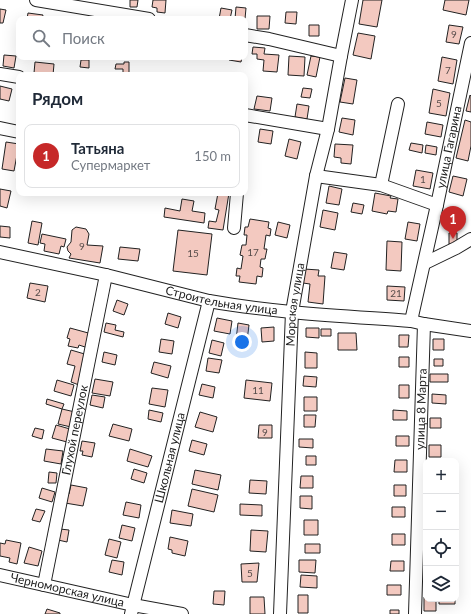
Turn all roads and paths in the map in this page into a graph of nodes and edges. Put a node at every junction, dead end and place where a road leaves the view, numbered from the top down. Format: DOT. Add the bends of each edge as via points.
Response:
graph roads {
  1 [pos="36,0"];
  2 [pos="352,0"];
  3 [pos="131,16"];
  4 [pos="248,36"];
  5 [pos="471,43"];
  6 [pos="341,56"];
  7 [pos="0,74"];
  8 [pos="16,77"];
  9 [pos="398,104"];
  10 [pos="248,116"];
  11 [pos="0,128"];
  12 [pos="328,129"];
  13 [pos="16,131"];
  14 [pos="316,176"];
  15 [pos="381,185"];
  16 [pos="238,196"];
  17 [pos="438,204"];
  18 [pos="234,228"];
  19 [pos="471,239"];
  20 [pos="0,252"];
  21 [pos="425,263"];
  22 [pos="106,275"];
  23 [pos="209,301"];
  24 [pos="292,312"];
  25 [pos="412,321"];
  26 [pos="424,324"];
  27 [pos="471,331"];
  28 [pos="0,575"];
  29 [pos="44,585"];
  30 [pos="132,609"];
  31 [pos="182,614"];
  32 [pos="280,614"];
  33 [pos="415,614"];
  1 -- 3 [label="street"];
  2 -- 6 [label="street, Морская улица"];
  4 -- 6 [label="street"];
  5 -- 17 [label="street, улица Гагарина"];
  6 -- 12 [label="street, Морская улица"];
  7 -- 8 [label="street"];
  9 -- 15 [label="street"];
  10 -- 12 [label="street"];
  11 -- 13 [label="street"];
  12 -- 14 [label="street, Морская улица"];
  14 -- 15 [label="street"];
  14 -- 24 [label="street, Морская улица"];
  15 -- 17 [label="street"];
  16 -- 18 [label="street"];
  17 -- 21 [label="street, улица Гагарина"];
  19 -- 21 [label="street"];
  20 -- 22 [label="street, Строительная улица"];
  21 -- 25 [label="street, улица Гагарина"];
  22 -- 23 [label="street, Строительная улица"];
  22 -- 29 [label="street, Глухой переулок"];
  23 -- 24 [label="street, Строительная улица"];
  23 -- 30 [label="street, Школьная улица"];
  24 -- 25 [label="street, Строительная улица"];
  24 -- 32 [label="street, Морская улица"];
  25 -- 26 [label="street, Строительная улица"];
  26 -- 27 [label="street, Строительная улица"];
  26 -- 33 [label="street, улица 8 Марта"];
  28 -- 29 [label="street, Черноморская улица"];
  29 -- 30 [label="street, Черноморская улица"];
  30 -- 31 [label="street, Черноморская улица"];
}
